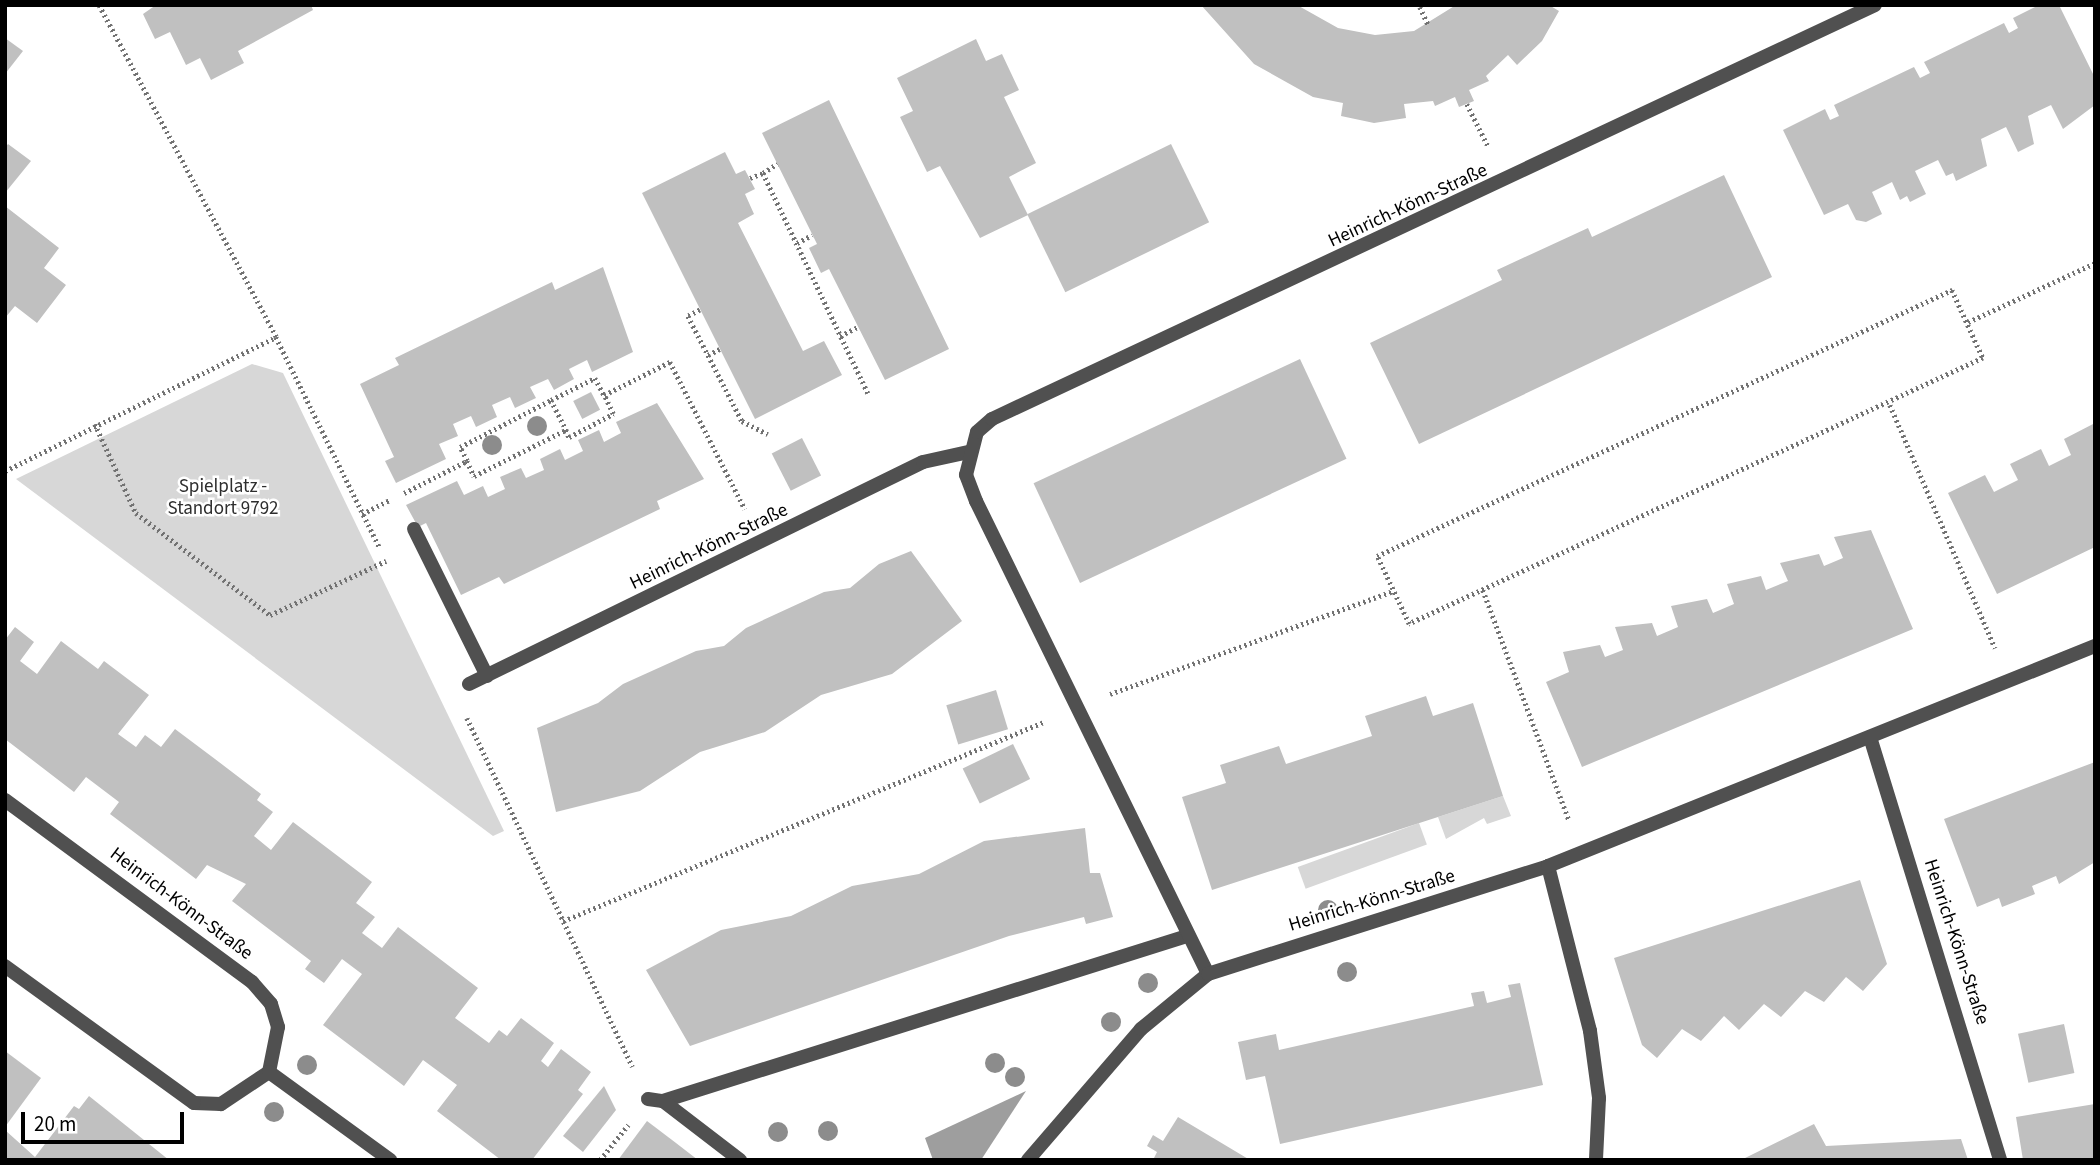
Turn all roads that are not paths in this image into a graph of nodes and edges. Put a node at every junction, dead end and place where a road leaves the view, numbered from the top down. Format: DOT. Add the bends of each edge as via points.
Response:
graph roads {
  1 [pos="1875,5"];
  2 [pos="968,452"];
  3 [pos="414,529"];
  4 [pos="2095,646"];
  5 [pos="487,676"];
  6 [pos="469,684"];
  7 [pos="1870,737"];
  8 [pos="5,800"];
  9 [pos="1548,866"];
  10 [pos="1187,936"];
  11 [pos="5,966"];
  12 [pos="1208,974"];
  13 [pos="269,1072"];
  14 [pos="648,1099"];
  15 [pos="663,1101"];
  16 [pos="390,1160"];
  17 [pos="740,1160"];
  18 [pos="1028,1160"];
  19 [pos="1595,1160"];
  20 [pos="2000,1160"];
  1 -- 2 [label="street, Heinrich-Könn-Straße" via="992,419"];
  2 -- 5 [label="street, Heinrich-Könn-Straße" via="923,462"];
  2 -- 10 [label="street" via="966,475 976,501"];
  3 -- 5 [label="street"];
  4 -- 7 [label="street, Heinrich-Könn-Straße"];
  5 -- 6 [label="street, Heinrich-Könn-Straße"];
  7 -- 9 [label="street, Heinrich-Könn-Straße"];
  7 -- 20 [label="street, Heinrich-Könn-Straße"];
  8 -- 13 [label="street, Heinrich-Könn-Straße" via="252,982 271,1004 278,1027"];
  9 -- 12 [label="street, Heinrich-Könn-Straße"];
  9 -- 19 [label="street" via="1590,1031 1599,1098"];
  10 -- 12 [label="street"];
  10 -- 15 [label="street"];
  11 -- 13 [label="street" via="194,1103 221,1104"];
  12 -- 18 [label="street, Heinrich-Könn-Straße" via="1141,1029"];
  13 -- 16 [label="street"];
  14 -- 15 [label="street"];
  15 -- 17 [label="street"];
}
